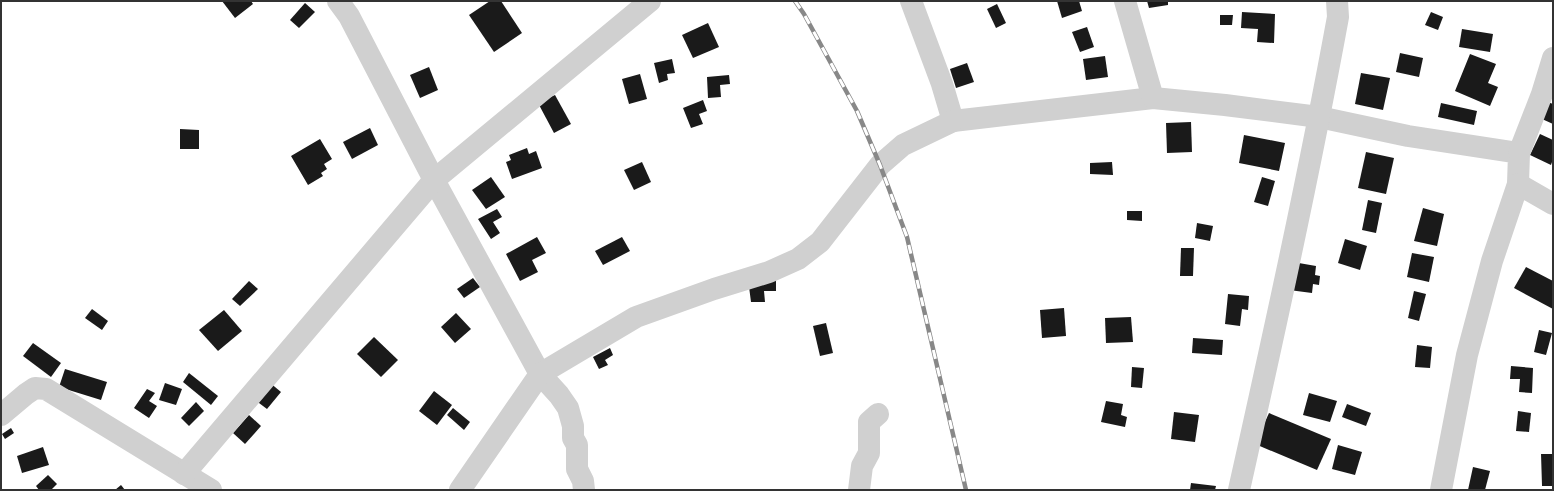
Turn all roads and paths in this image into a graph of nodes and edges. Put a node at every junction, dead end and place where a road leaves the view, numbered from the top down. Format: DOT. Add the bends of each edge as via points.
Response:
graph roads {
  1 [pos="338,1"];
  2 [pos="650,1"];
  3 [pos="911,1"];
  4 [pos="1125,1"];
  5 [pos="1337,1"];
  6 [pos="1553,58"];
  7 [pos="1153,98"];
  8 [pos="1319,117"];
  9 [pos="953,121"];
  10 [pos="1519,153"];
  11 [pos="434,180"];
  12 [pos="1518,184"];
  13 [pos="1553,204"];
  14 [pos="540,374"];
  15 [pos="878,414"];
  16 [pos="1,415"];
  17 [pos="198,484"];
  18 [pos="460,490"];
  19 [pos="584,490"];
  20 [pos="859,490"];
  21 [pos="1239,490"];
  22 [pos="1440,490"];
  1 -- 11 [label="street" via="349,16"];
  2 -- 11 [label="street"];
  3 -- 9 [label="street"];
  4 -- 7 [label="street"];
  5 -- 8 [label="street" via="1338,16"];
  6 -- 10 [label="street"];
  7 -- 8 [label="street"];
  7 -- 9 [label="street"];
  8 -- 10 [label="street" via="1408,136"];
  8 -- 21 [label="street"];
  9 -- 14 [label="street" via="903,145 880,165 820,242 798,259 769,272 636,318"];
  10 -- 12 [label="street"];
  11 -- 14 [label="street"];
  11 -- 17 [label="street"];
  12 -- 13 [label="street"];
  12 -- 22 [label="street" via="1492,261 1467,355"];
  14 -- 18 [label="street"];
  14 -- 19 [label="street" via="568,408 573,438 577,445 577,468"];
  15 -- 20 [label="street" via="869,422 869,453 862,466"];
  16 -- 17 [label="street" via="35,388 46,388"];
}
